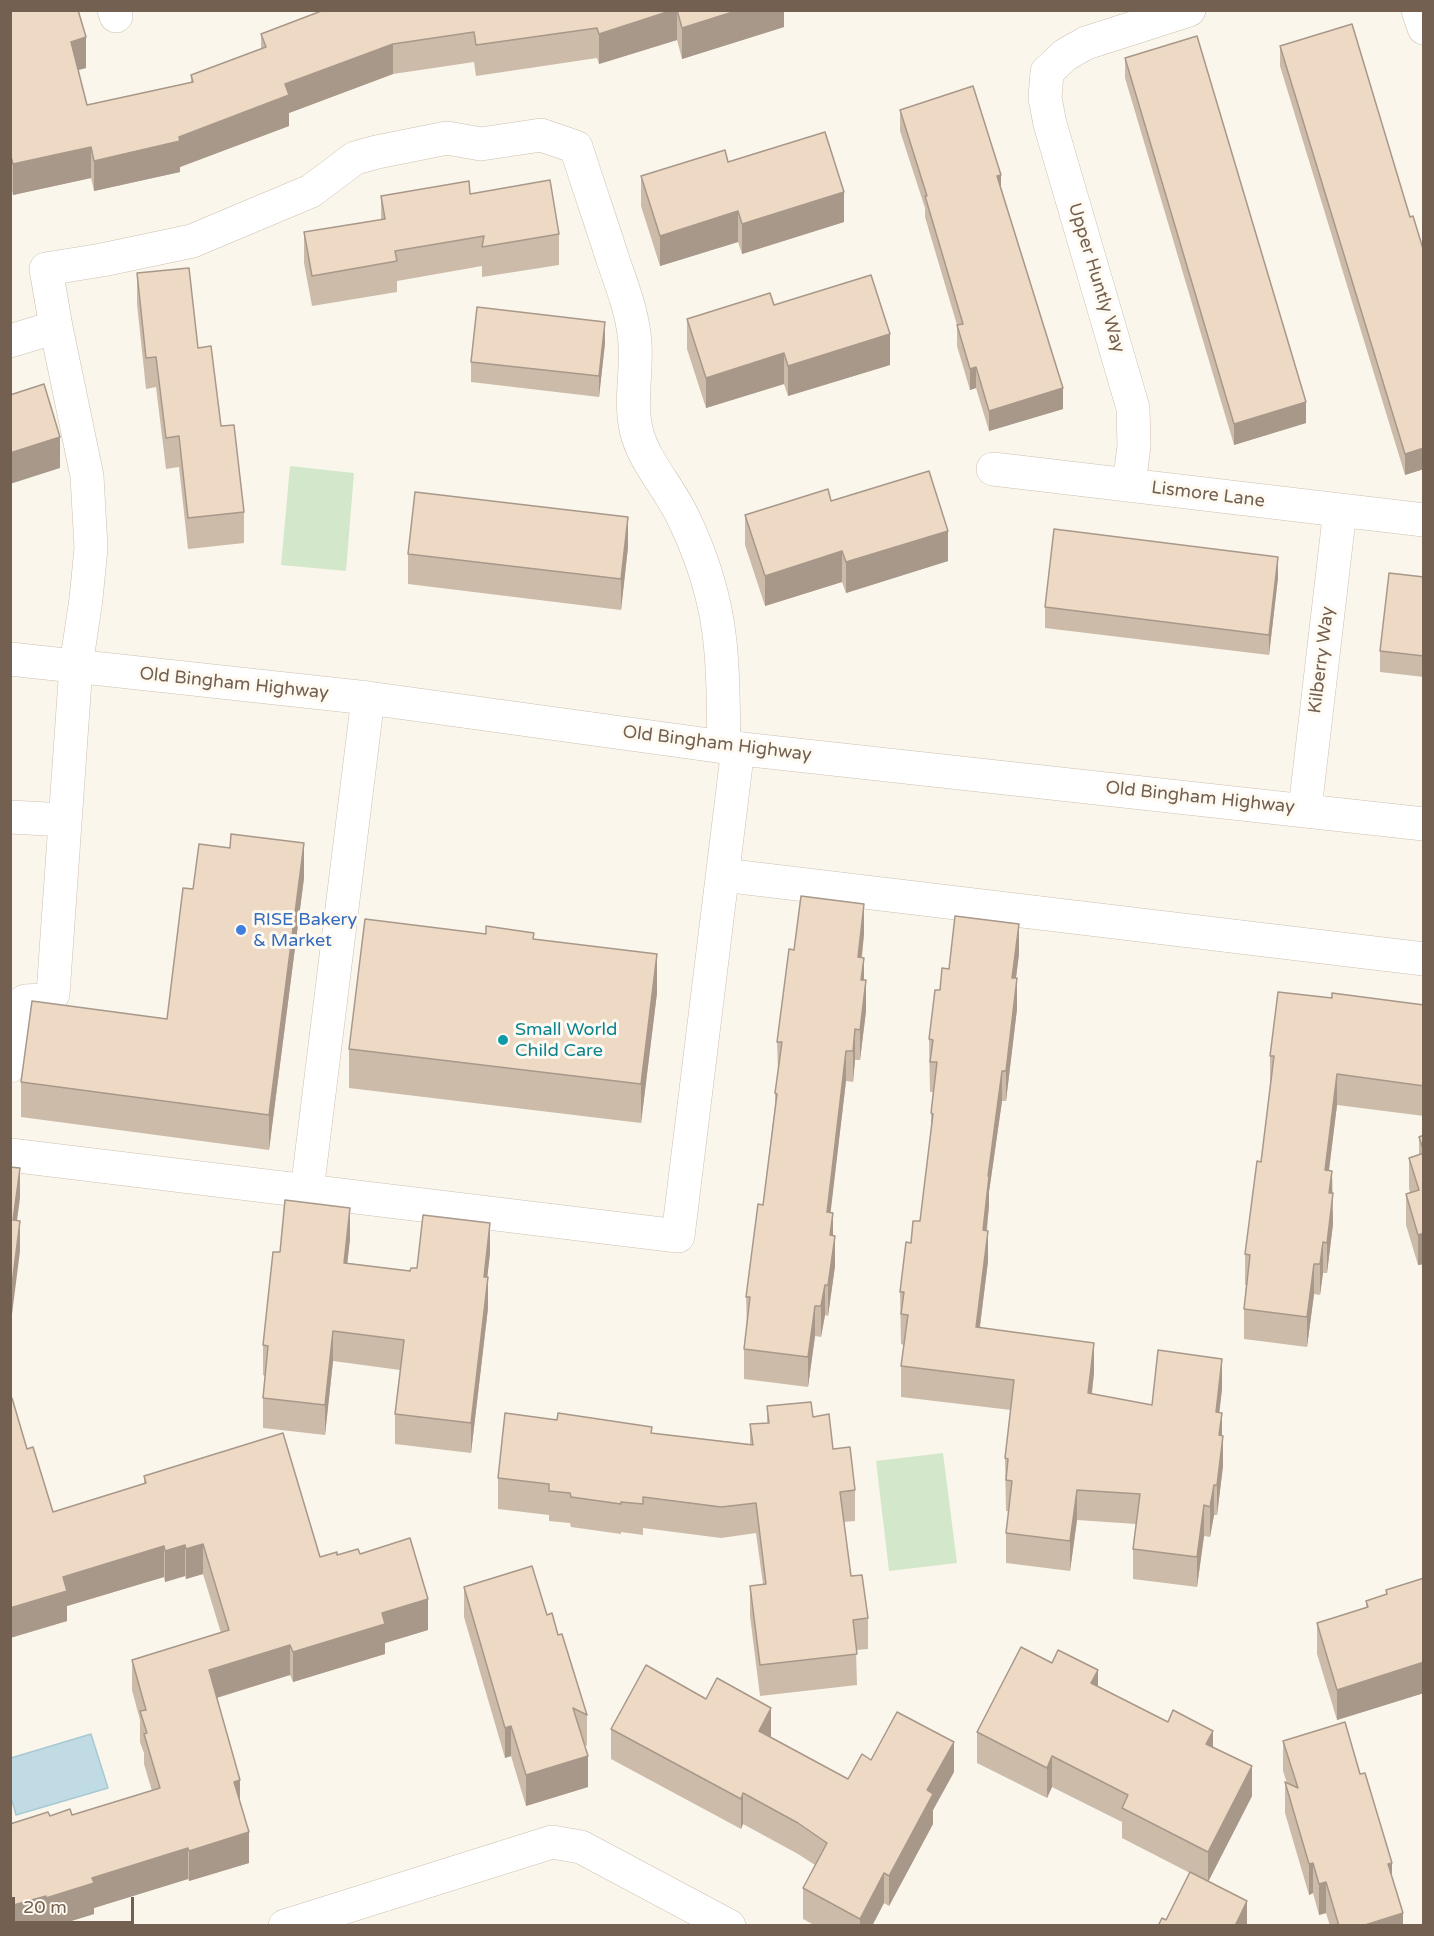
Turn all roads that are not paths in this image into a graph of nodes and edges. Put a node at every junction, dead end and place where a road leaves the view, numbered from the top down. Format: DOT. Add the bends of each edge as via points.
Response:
graph roads {
  1 [pos="1189,10"];
  2 [pos="1418,10"];
  3 [pos="1424,28"];
  4 [pos="56,327"];
  5 [pos="10,341"];
  6 [pos="993,469"];
  7 [pos="1130,485"];
  8 [pos="1340,510"];
  9 [pos="1424,520"];
  10 [pos="10,659"];
  11 [pos="76,666"];
  12 [pos="368,698"];
  13 [pos="731,747"];
  14 [pos="1305,809"];
  15 [pos="10,817"];
  16 [pos="65,820"];
  17 [pos="1424,824"];
  18 [pos="723,875"];
  19 [pos="1424,959"];
  20 [pos="10,1066"];
  21 [pos="10,1155"];
  22 [pos="307,1191"];
  23 [pos="285,1926"];
  24 [pos="729,1926"];
  1 -- 7 [label="street, Upper Huntly Way" via="1086,43 1047,72 1045,98 1050,124 1133,408"];
  2 -- 3 [label="street"];
  4 -- 5 [label="street"];
  4 -- 11 [label="street" via="87,476 91,548"];
  4 -- 13 [label="street" via="46,269 192,241 311,191 355,158 447,138 481,144 541,135 576,147 634,331 633,399 638,437 682,515 713,599"];
  6 -- 7 [label="street, Lismore Lane"];
  7 -- 8 [label="street, Lismore Lane"];
  8 -- 9 [label="street, Lismore Lane"];
  8 -- 14 [label="street, Kilberry Way"];
  10 -- 11 [label="street, Old Bingham Highway"];
  11 -- 12 [label="street, Old Bingham Highway"];
  11 -- 16 [label="street"];
  12 -- 13 [label="street, Old Bingham Highway"];
  12 -- 22 [label="street"];
  13 -- 14 [label="street, Old Bingham Highway"];
  13 -- 18 [label="street"];
  14 -- 17 [label="street, Old Bingham Highway"];
  15 -- 16 [label="street"];
  16 -- 20 [label="street" via="53,994 17,1007"];
  18 -- 19 [label="street"];
  18 -- 22 [label="street" via="678,1236"];
  21 -- 22 [label="street"];
  23 -- 24 [label="street" via="552,1842 581,1847"];
}
